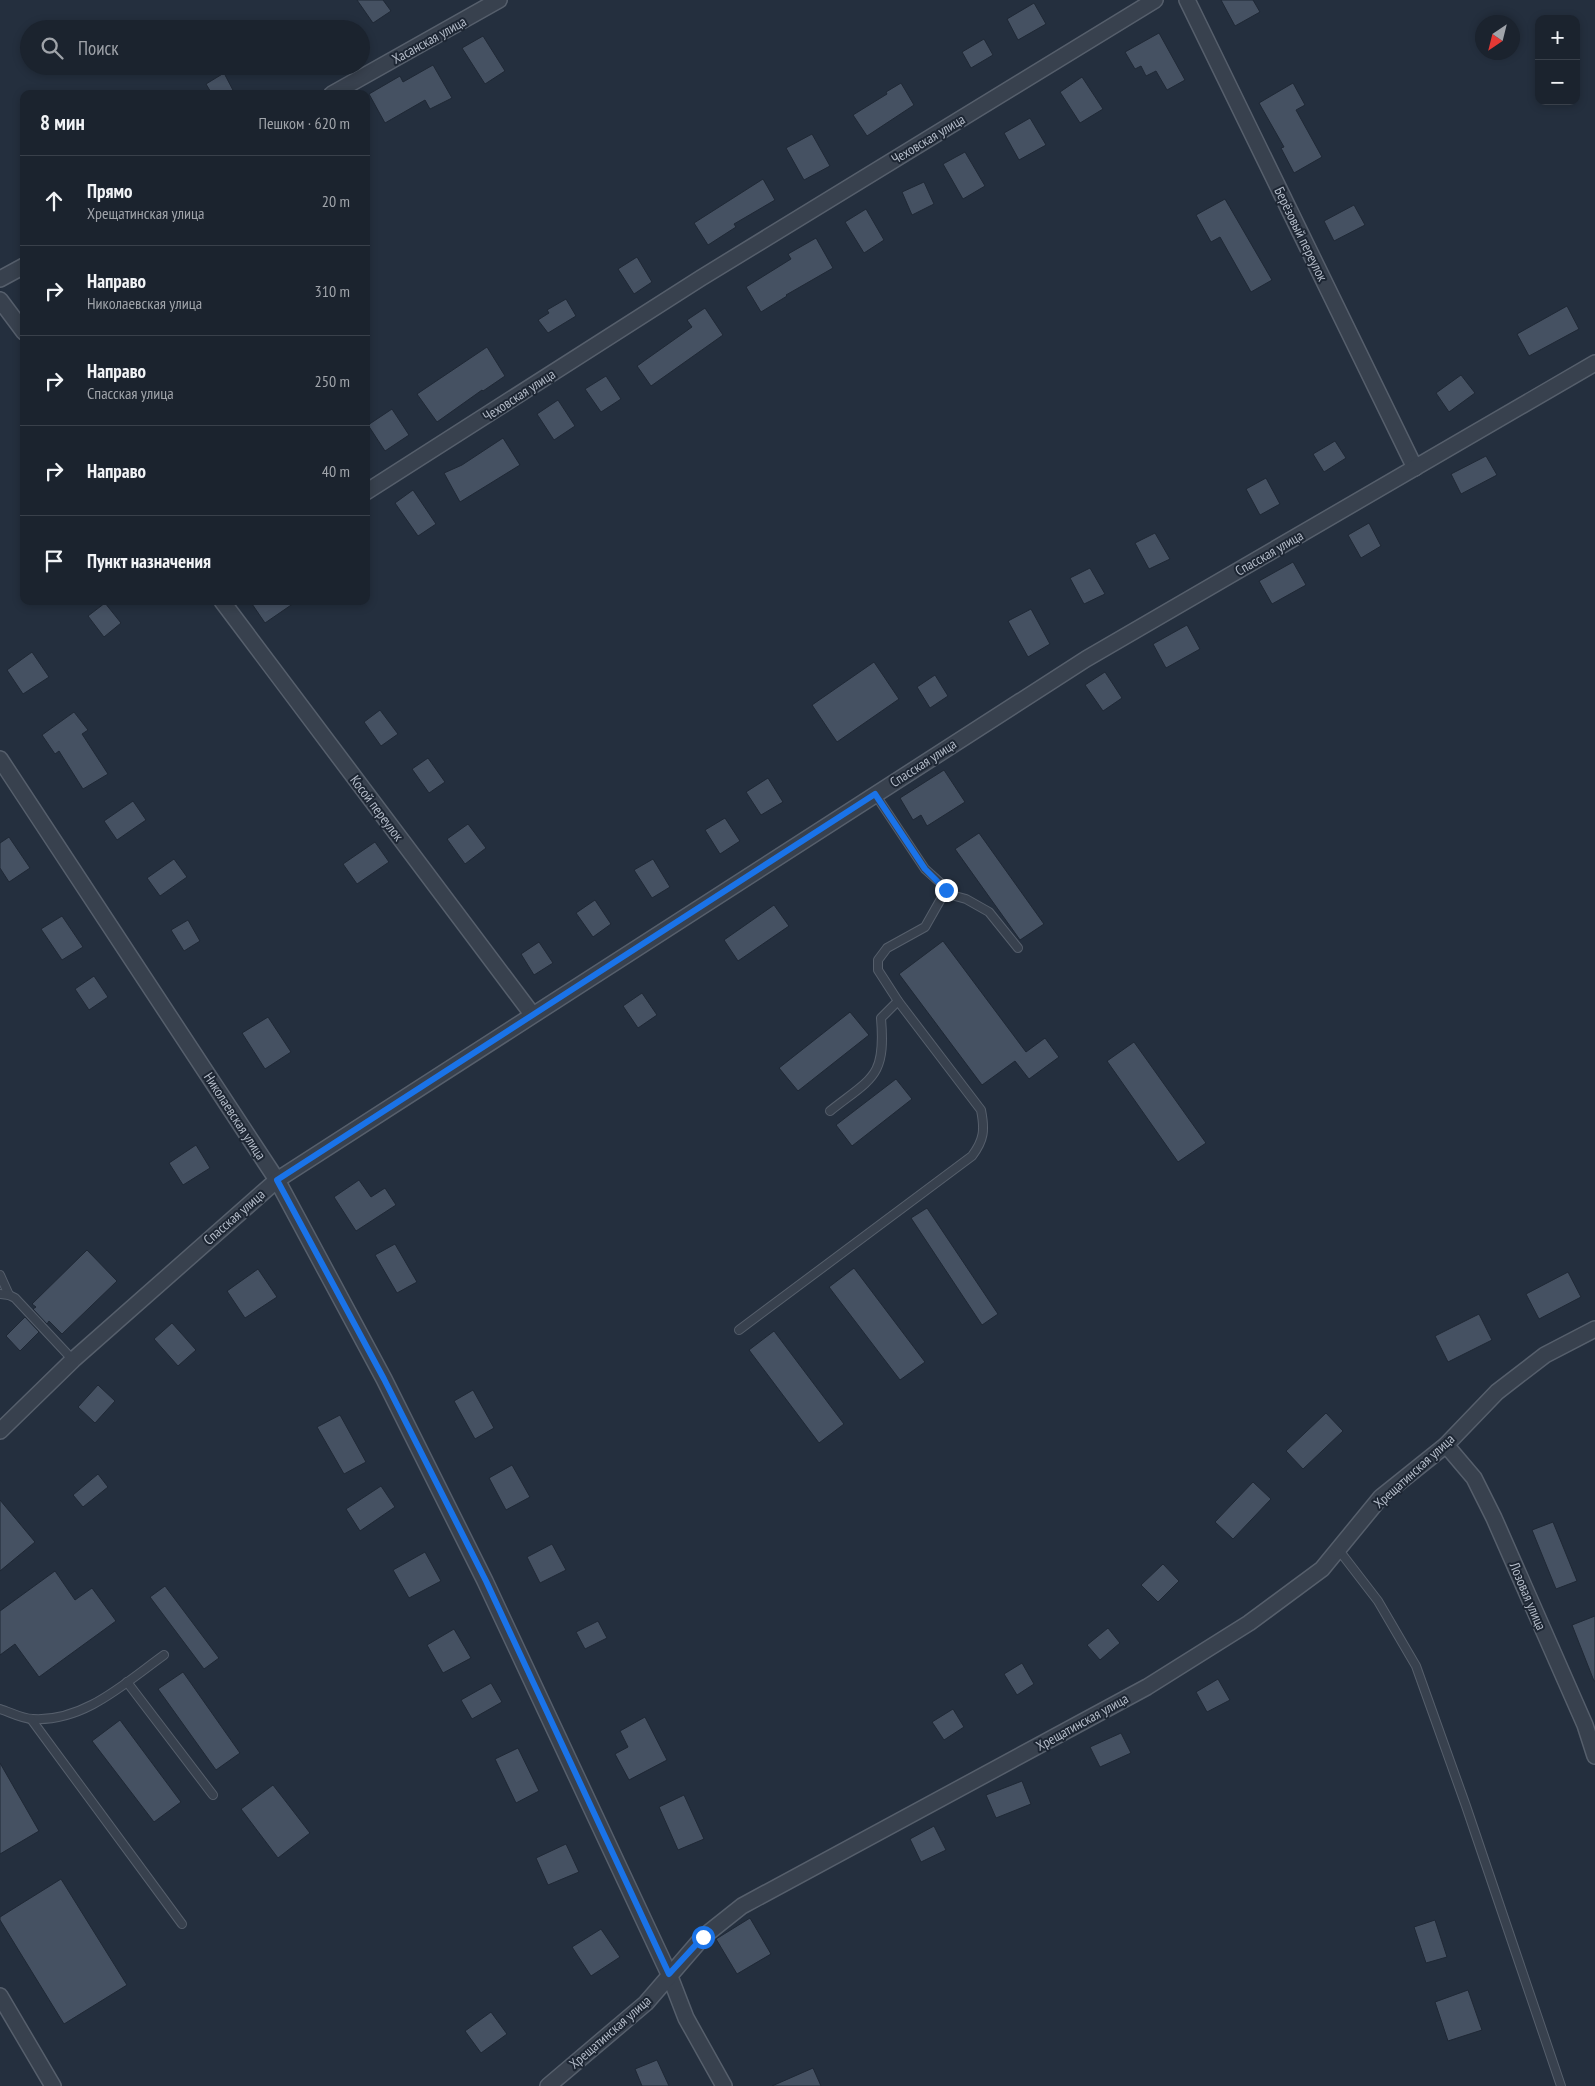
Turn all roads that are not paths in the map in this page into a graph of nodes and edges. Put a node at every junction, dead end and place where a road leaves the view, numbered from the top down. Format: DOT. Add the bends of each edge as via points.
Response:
graph roads {
  1 [pos="499,0"];
  2 [pos="1155,0"];
  3 [pos="1187,0"];
  4 [pos="370,73"];
  5 [pos="366,75"];
  6 [pos="339,90"];
  7 [pos="20,268"];
  8 [pos="0,279"];
  9 [pos="0,300"];
  10 [pos="20,327"];
  11 [pos="1595,363"];
  12 [pos="1415,468"];
  13 [pos="370,489"];
  14 [pos="225,605"];
  15 [pos="0,759"];
  16 [pos="875,794"];
  17 [pos="946,890"];
  18 [pos="1018,948"];
  19 [pos="898,1001"];
  20 [pos="532,1014"];
  21 [pos="830,1111"];
  22 [pos="277,1180"];
  23 [pos="0,1275"];
  24 [pos="0,1294"];
  25 [pos="9,1295"];
  26 [pos="1595,1329"];
  27 [pos="739,1330"];
  28 [pos="73,1360"];
  29 [pos="0,1431"];
  30 [pos="1446,1445"];
  31 [pos="1338,1549"];
  32 [pos="164,1654"];
  33 [pos="127,1682"];
  34 [pos="0,1709"];
  35 [pos="31,1720"];
  36 [pos="1595,1756"];
  37 [pos="213,1795"];
  38 [pos="182,1924"];
  39 [pos="669,1974"];
  40 [pos="0,1996"];
  41 [pos="53,2086"];
  42 [pos="548,2086"];
  43 [pos="724,2086"];
  44 [pos="1561,2086"];
  1 -- 4 [label="street, Хасанская улица"];
  2 -- 13 [label="street, Чеховская улица" via="701,278"];
  3 -- 12 [label="street, Берёзовый переулок"];
  5 -- 6 [label="street, Хасанская улица"];
  7 -- 8 [label="street"];
  9 -- 10 [label="street"];
  11 -- 12 [label="street, Спасская улица"];
  12 -- 16 [label="street, Спасская улица" via="1086,659"];
  14 -- 20 [label="street, Косой переулок"];
  15 -- 22 [label="street, Николаевская улица"];
  16 -- 17 [label="lane" via="925,869"];
  16 -- 20 [label="street, Спасская улица"];
  17 -- 18 [label="lane" via="988,912"];
  17 -- 19 [label="lane" via="925,927 887,948 878,960 878,970"];
  19 -- 21 [label="lane" via="881,1018 883,1046 880,1066 872,1077"];
  19 -- 27 [label="lane" via="981,1110 984,1123 981,1143 972,1156"];
  20 -- 22 [label="street, Спасская улица"];
  22 -- 28 [label="street, Спасская улица"];
  22 -- 39 [label="street, Николаевская улица" via="384,1379 486,1581"];
  23 -- 25 [label="lane"];
  24 -- 25 [label="lane"];
  25 -- 28 [label="lane"];
  26 -- 30 [label="street, Хрещатинская улица" via="1545,1355 1497,1392"];
  28 -- 29 [label="street, Спасская улица"];
  30 -- 31 [label="street, Хрещатинская улица" via="1381,1497"];
  30 -- 36 [label="street, Лозовая улица" via="1474,1478 1494,1518 1585,1725"];
  31 -- 39 [label="street, Хрещатинская улица" via="1322,1568 1256,1618 1147,1687 742,1906 703,1937"];
  31 -- 44 [label="lane" via="1378,1601 1416,1666"];
  32 -- 33 [label="lane"];
  33 -- 35 [label="lane" via="89,1708 61,1718"];
  33 -- 37 [label="lane"];
  34 -- 35 [label="lane"];
  35 -- 38 [label="lane"];
  39 -- 42 [label="street, Хрещатинская улица" via="646,2003"];
  39 -- 43 [label="street, Николаевская улица" via="686,2018"];
  40 -- 41 [label="street"];
}
